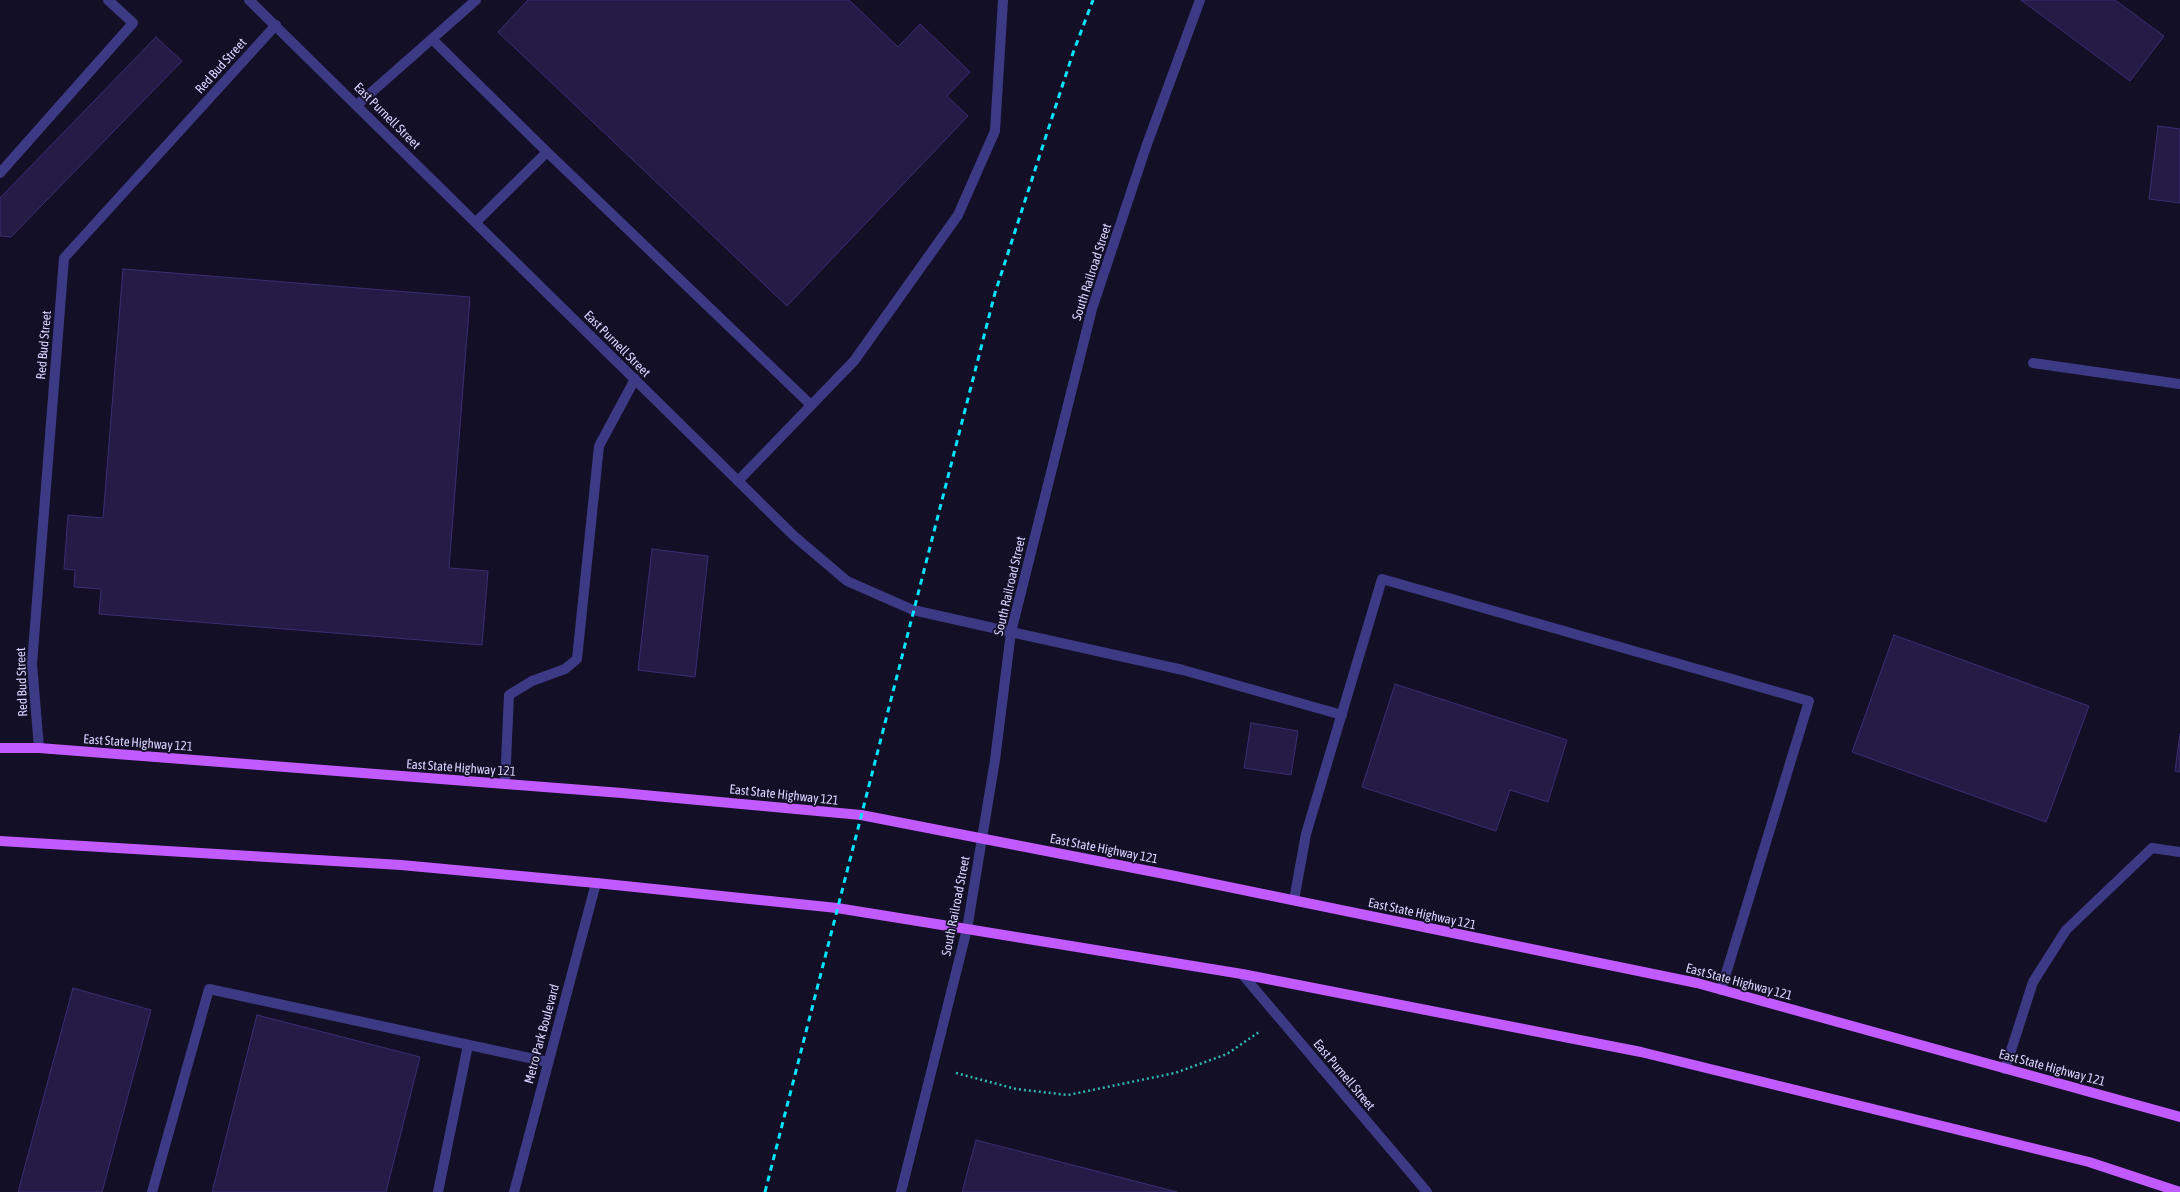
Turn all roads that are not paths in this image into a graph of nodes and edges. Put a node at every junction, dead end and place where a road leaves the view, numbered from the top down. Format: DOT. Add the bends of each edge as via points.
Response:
graph roads {
  1 [pos="108,0"];
  2 [pos="249,0"];
  3 [pos="476,0"];
  4 [pos="1004,0"];
  5 [pos="1200,0"];
  6 [pos="276,25"];
  7 [pos="432,39"];
  8 [pos="357,105"];
  9 [pos="547,152"];
  10 [pos="0,172"];
  11 [pos="476,222"];
  12 [pos="2033,363"];
  13 [pos="635,379"];
  14 [pos="2180,384"];
  15 [pos="811,405"];
  16 [pos="738,481"];
  17 [pos="1012,632"];
  18 [pos="1342,715"];
  19 [pos="0,748"];
  20 [pos="39,748"];
  21 [pos="505,784"];
  22 [pos="982,839"];
  23 [pos="0,841"];
  24 [pos="2180,852"];
  25 [pos="596,883"];
  26 [pos="1294,900"];
  27 [pos="967,929"];
  28 [pos="1242,974"];
  29 [pos="1721,990"];
  30 [pos="468,1045"];
  31 [pos="548,1062"];
  32 [pos="2005,1069"];
  33 [pos="2180,1117"];
  34 [pos="152,1192"];
  35 [pos="438,1192"];
  36 [pos="514,1192"];
  37 [pos="901,1192"];
  38 [pos="1427,1192"];
  39 [pos="2180,1192"];
  1 -- 10 [label="street" via="132,23"];
  2 -- 6 [label="street, East Purnell Street"];
  3 -- 7 [label="street"];
  4 -- 15 [label="street" via="995,131 958,215 854,362"];
  5 -- 17 [label="street, South Railroad Street" via="1146,147 1092,309"];
  6 -- 8 [label="street, East Purnell Street"];
  6 -- 20 [label="street, Red Bud Street" via="64,258 32,664"];
  7 -- 8 [label="street"];
  7 -- 9 [label="street"];
  8 -- 11 [label="street, East Purnell Street"];
  9 -- 11 [label="street"];
  9 -- 15 [label="street"];
  11 -- 13 [label="street, East Purnell Street"];
  12 -- 14 [label="street"];
  13 -- 16 [label="street, East Purnell Street"];
  13 -- 21 [label="street" via="599,446 577,659 565,669 532,682 509,695"];
  15 -- 16 [label="street"];
  16 -- 17 [label="street, East Purnell Street" via="846,582 913,610"];
  17 -- 18 [label="street, East Purnell Street" via="1183,670"];
  17 -- 22 [label="street, South Railroad Street"];
  18 -- 26 [label="street" via="1306,834"];
  18 -- 29 [label="street" via="1382,579 1809,701"];
  19 -- 20 [label="main road, East State Highway 121"];
  20 -- 21 [label="main road, East State Highway 121"];
  21 -- 22 [label="main road, East State Highway 121" via="861,815"];
  22 -- 26 [label="main road, East State Highway 121"];
  22 -- 27 [label="street, South Railroad Street"];
  23 -- 25 [label="main road" via="401,865"];
  24 -- 32 [label="street" via="2152,848 2066,930 2032,982"];
  25 -- 27 [label="main road" via="837,908"];
  25 -- 31 [label="street, Metro Park Boulevard"];
  26 -- 29 [label="main road, East State Highway 121"];
  27 -- 28 [label="main road"];
  27 -- 37 [label="street, South Railroad Street"];
  28 -- 38 [label="street, East Purnell Street"];
  28 -- 39 [label="main road" via="1641,1052 2089,1162"];
  29 -- 32 [label="main road, East State Highway 121"];
  30 -- 31 [label="street"];
  30 -- 34 [label="street" via="209,989"];
  30 -- 35 [label="street"];
  31 -- 36 [label="street, Metro Park Boulevard"];
  32 -- 33 [label="main road, East State Highway 121"];
}
